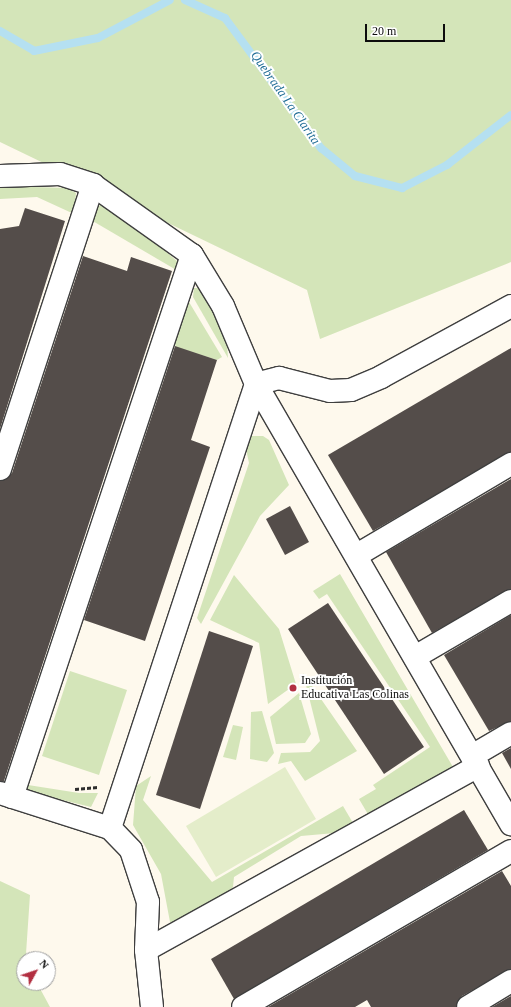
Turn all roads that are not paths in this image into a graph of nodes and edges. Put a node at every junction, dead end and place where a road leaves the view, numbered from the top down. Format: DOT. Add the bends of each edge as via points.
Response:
graph roads {
  1 [pos="0,176"];
  2 [pos="93,185"];
  3 [pos="192,255"];
  4 [pos="511,306"];
  5 [pos="256,384"];
  6 [pos="511,464"];
  7 [pos="0,469"];
  8 [pos="356,555"];
  9 [pos="511,601"];
  10 [pos="415,658"];
  11 [pos="511,733"];
  12 [pos="475,761"];
  13 [pos="6,795"];
  14 [pos="511,824"];
  15 [pos="110,828"];
  16 [pos="511,852"];
  17 [pos="146,950"];
  18 [pos="511,981"];
  19 [pos="152,1007"];
  20 [pos="243,1007"];
  21 [pos="468,1007"];
  1 -- 2 [label="street" via="60,174"];
  2 -- 3 [label="street"];
  2 -- 7 [label="street"];
  3 -- 5 [label="street" via="223,306"];
  3 -- 13 [label="street"];
  4 -- 5 [label="street" via="381,378 351,390 330,391 279,378"];
  5 -- 8 [label="street"];
  5 -- 15 [label="street"];
  6 -- 8 [label="street"];
  8 -- 10 [label="street"];
  9 -- 10 [label="street"];
  10 -- 12 [label="street"];
  11 -- 12 [label="street"];
  12 -- 14 [label="street"];
  12 -- 17 [label="street"];
  13 -- 15 [label="street"];
  15 -- 17 [label="street" via="130,850 148,902"];
  16 -- 20 [label="street"];
  17 -- 19 [label="street"];
  18 -- 21 [label="street"];
}
